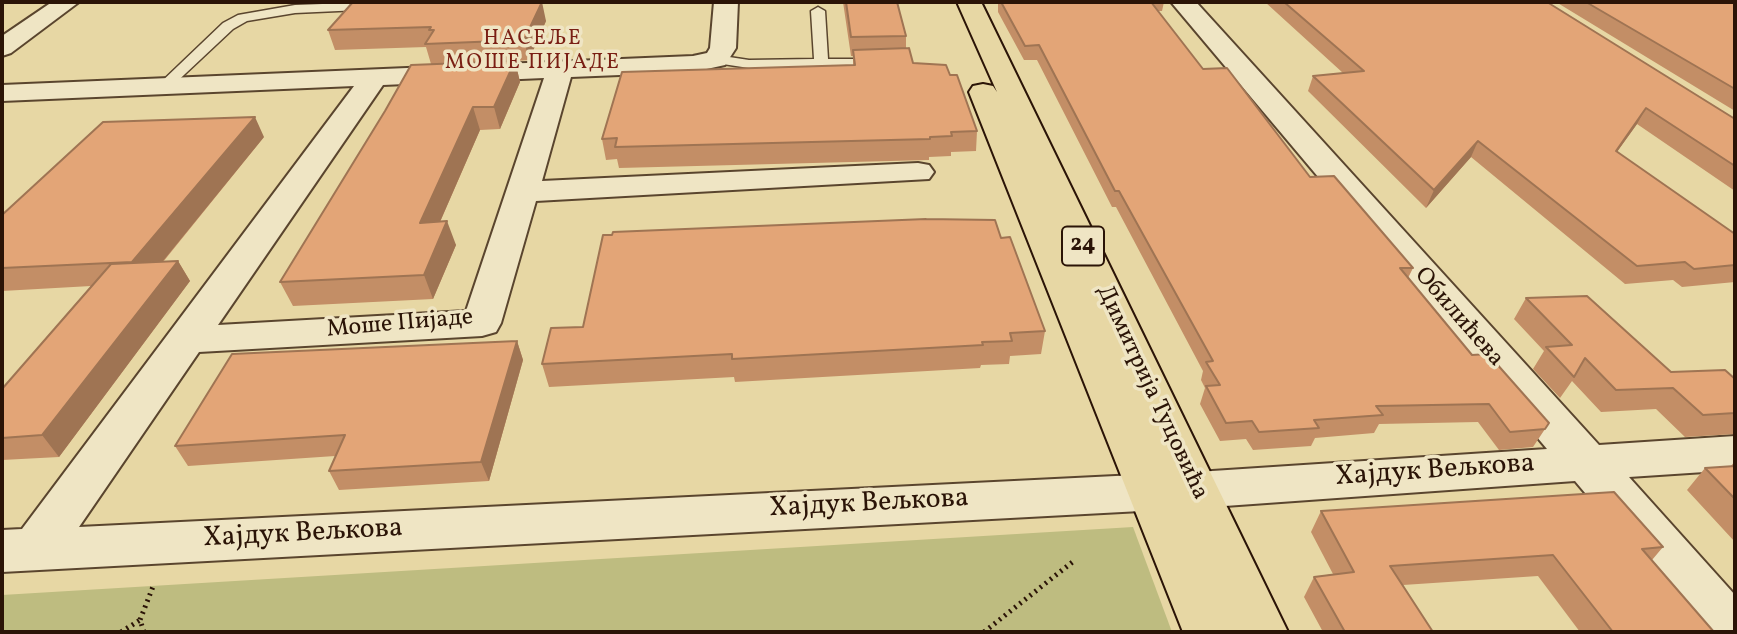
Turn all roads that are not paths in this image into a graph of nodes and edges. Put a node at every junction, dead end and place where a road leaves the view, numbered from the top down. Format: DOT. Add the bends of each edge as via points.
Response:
graph roads {
  1 [pos="67,2"];
  2 [pos="726,2"];
  3 [pos="944,2"];
  4 [pos="969,2"];
  5 [pos="1183,2"];
  6 [pos="391,6"];
  7 [pos="818,11"];
  8 [pos="2,48"];
  9 [pos="716,59"];
  10 [pos="892,63"];
  11 [pos="821,64"];
  12 [pos="560,70"];
  13 [pos="374,78"];
  14 [pos="164,86"];
  15 [pos="2,93"];
  16 [pos="918,172"];
  17 [pos="522,192"];
  18 [pos="185,340"];
  19 [pos="1735,453"];
  20 [pos="1584,462"];
  21 [pos="1175,491"];
  22 [pos="19,550"];
  23 [pos="1210,632"];
  24 [pos="1261,632"];
  25 [pos="1735,632"];
  1 -- 8 [label="street"];
  2 -- 9 [label="street" via="723,48"];
  3 -- 21 [label="main road, Димитрија Туцовића / 24"];
  4 -- 21 [label="main road, Димитрија Туцовића / 24"];
  5 -- 20 [label="street, Обилићева"];
  6 -- 14 [label="lane" via="295,9 243,18 228,26"];
  7 -- 11 [label="lane"];
  9 -- 11 [label="lane"];
  9 -- 12 [label="street"];
  10 -- 11 [label="lane"];
  12 -- 13 [label="street"];
  12 -- 17 [label="street, Моше Пијаде"];
  13 -- 14 [label="street"];
  13 -- 18 [label="street"];
  14 -- 15 [label="street"];
  16 -- 17 [label="street"];
  17 -- 18 [label="street, Моше Пијаде" via="482,323"];
  18 -- 22 [label="street"];
  19 -- 20 [label="street, Хајдук Вељкова"];
  20 -- 21 [label="street, Хајдук Вељкова"];
  20 -- 25 [label="street, Обилићева"];
  21 -- 22 [label="street, Хајдук Вељкова"];
  21 -- 23 [label="main road, Димитрија Туцовића / 24"];
  21 -- 24 [label="main road, Димитрија Туцовића / 24"];
}
